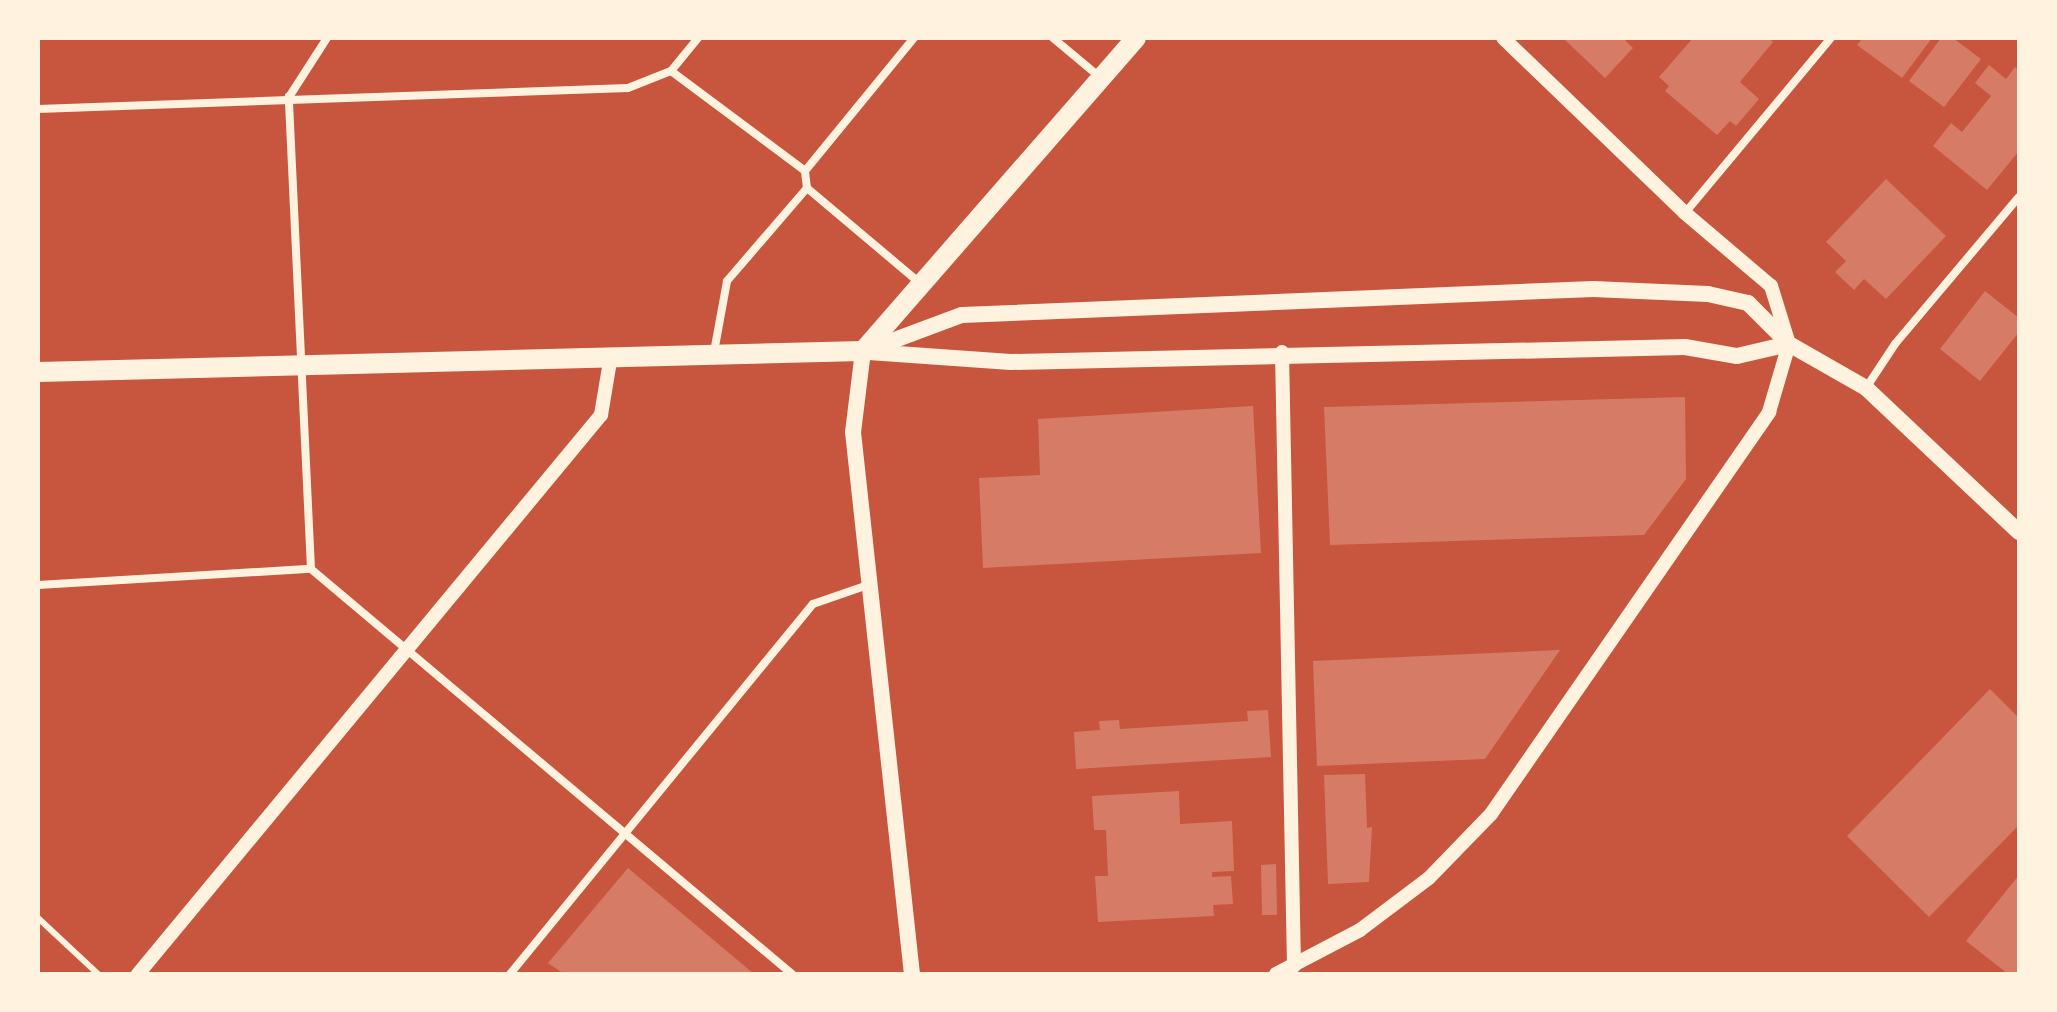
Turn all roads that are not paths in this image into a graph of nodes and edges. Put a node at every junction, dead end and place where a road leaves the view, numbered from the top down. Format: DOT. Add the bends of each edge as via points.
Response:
graph roads {
  1 [pos="327,38"];
  2 [pos="698,38"];
  3 [pos="914,38"];
  4 [pos="1053,38"];
  5 [pos="1136,38"];
  6 [pos="1503,38"];
  7 [pos="1831,38"];
  8 [pos="671,71"];
  9 [pos="1103,79"];
  10 [pos="289,97"];
  11 [pos="38,109"];
  12 [pos="805,171"];
  13 [pos="807,188"];
  14 [pos="2019,197"];
  15 [pos="1685,213"];
  16 [pos="920,283"];
  17 [pos="1789,344"];
  18 [pos="863,351"];
  19 [pos="714,352"];
  20 [pos="1282,352"];
  21 [pos="611,355"];
  22 [pos="298,363"];
  23 [pos="38,372"];
  24 [pos="1866,388"];
  25 [pos="2019,532"];
  26 [pos="311,569"];
  27 [pos="38,585"];
  28 [pos="868,585"];
  29 [pos="406,646"];
  30 [pos="624,833"];
  31 [pos="38,918"];
  32 [pos="1294,966"];
  33 [pos="98,974"];
  34 [pos="138,974"];
  35 [pos="510,974"];
  36 [pos="792,974"];
  37 [pos="912,974"];
  38 [pos="1276,974"];
  1 -- 10 [label="street"];
  2 -- 8 [label="street"];
  3 -- 12 [label="street"];
  4 -- 9 [label="street"];
  5 -- 9 [label="main road"];
  6 -- 15 [label="street"];
  7 -- 15 [label="street"];
  8 -- 10 [label="street" via="628,88"];
  8 -- 12 [label="street"];
  9 -- 16 [label="main road"];
  10 -- 11 [label="street"];
  10 -- 22 [label="street"];
  12 -- 13 [label="street"];
  13 -- 16 [label="street"];
  13 -- 19 [label="street" via="727,281"];
  14 -- 24 [label="street" via="1895,344"];
  15 -- 17 [label="street" via="1771,286"];
  16 -- 18 [label="main road"];
  17 -- 18 [label="main road" via="1748,303 1708,294 1593,289 962,315"];
  17 -- 20 [label="main road" via="1737,356 1685,347"];
  17 -- 24 [label="main road"];
  17 -- 32 [label="street" via="1769,412 1491,814 1429,878 1360,930"];
  18 -- 19 [label="main road"];
  18 -- 20 [label="main road" via="1011,362"];
  18 -- 28 [label="main road" via="853,432"];
  19 -- 21 [label="main road"];
  20 -- 32 [label="street"];
  21 -- 22 [label="main road"];
  21 -- 29 [label="street" via="601,415"];
  22 -- 23 [label="main road"];
  22 -- 26 [label="street"];
  24 -- 25 [label="main road"];
  26 -- 27 [label="street"];
  26 -- 29 [label="street"];
  28 -- 30 [label="street" via="813,604"];
  28 -- 37 [label="main road"];
  29 -- 30 [label="street"];
  29 -- 34 [label="street"];
  30 -- 35 [label="street"];
  30 -- 36 [label="street"];
  31 -- 33 [label="lane"];
  32 -- 38 [label="street"];
}
